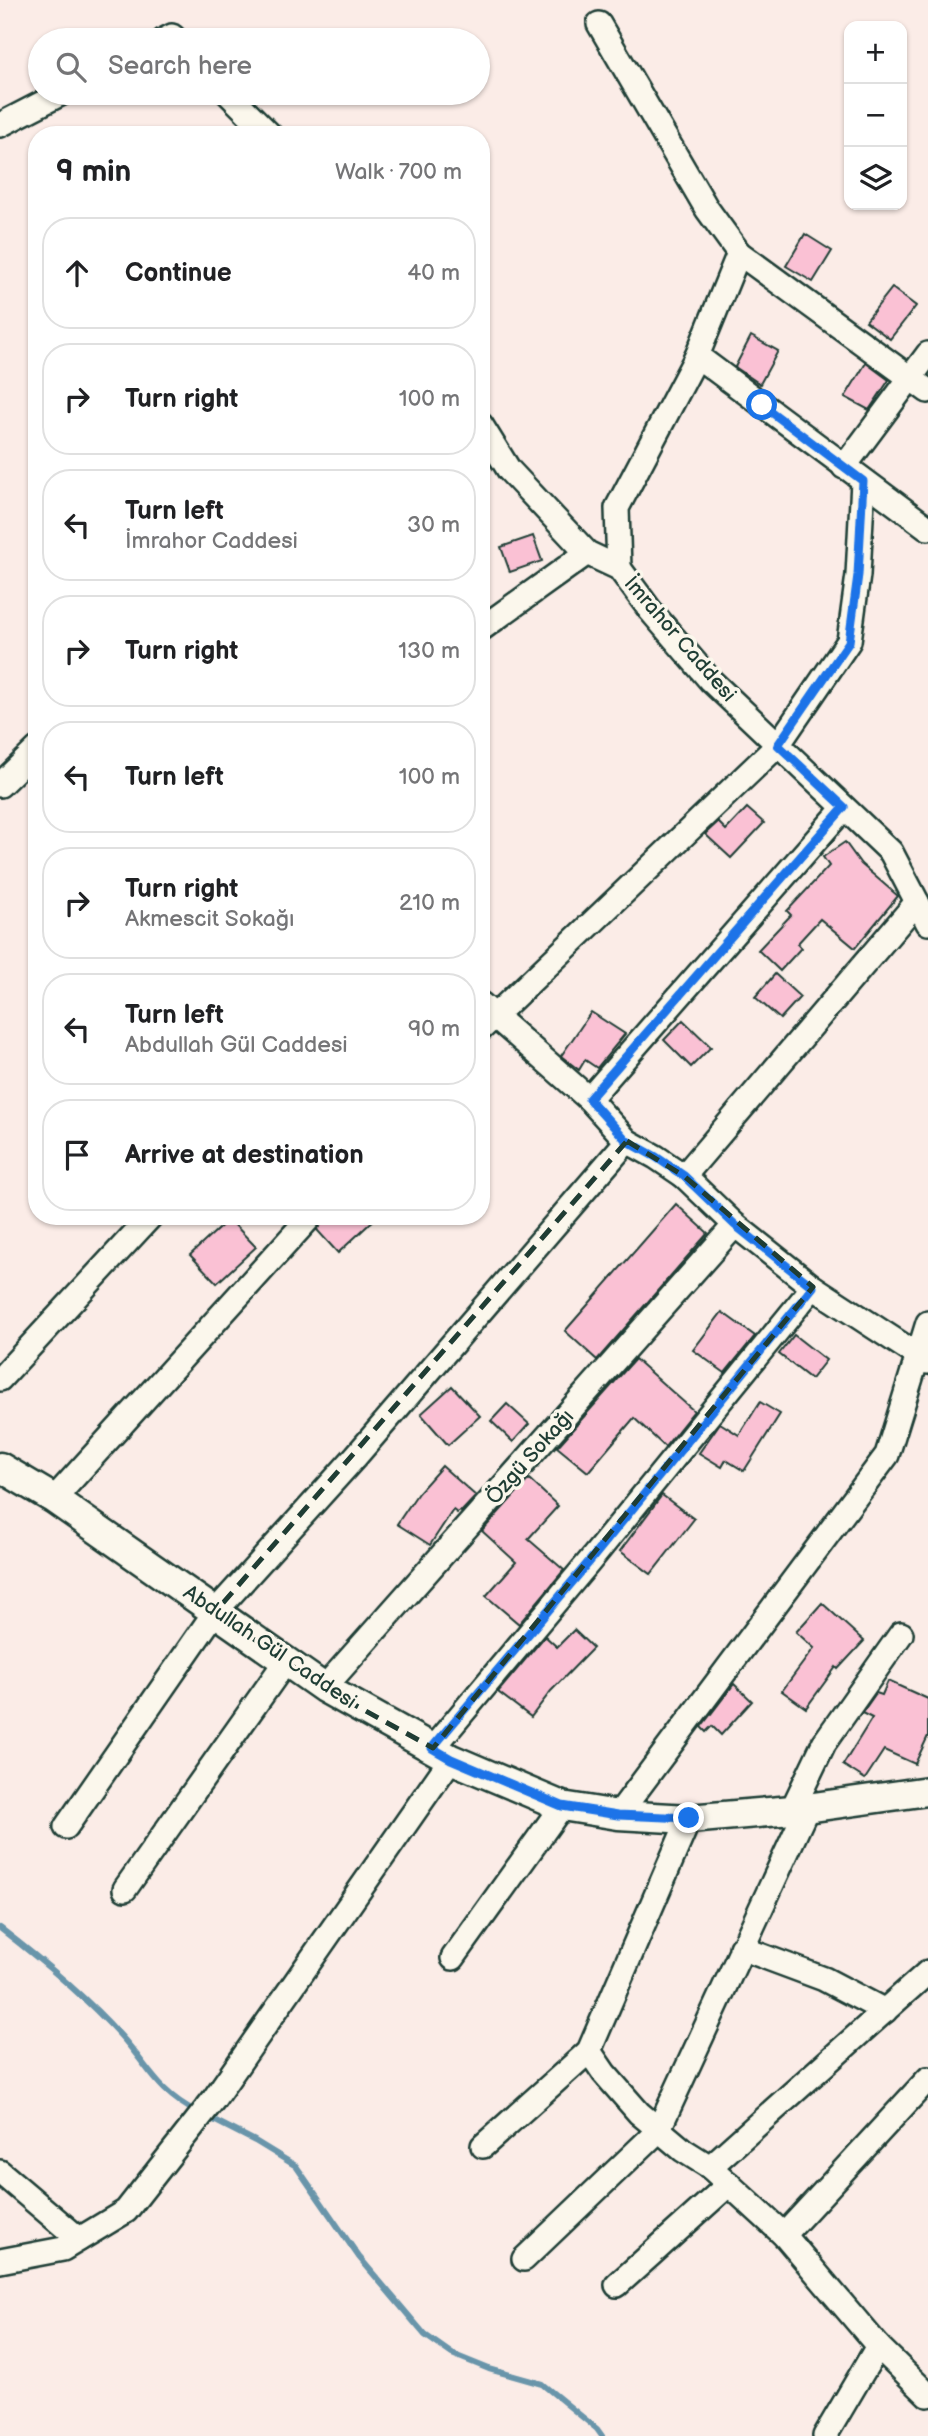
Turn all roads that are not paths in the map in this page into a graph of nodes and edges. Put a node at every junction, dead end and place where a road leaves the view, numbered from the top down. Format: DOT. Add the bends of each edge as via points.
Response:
graph roads {
  1 [pos="599,24"];
  2 [pos="39,105"];
  3 [pos="240,105"];
  4 [pos="0,125"];
  5 [pos="261,126"];
  6 [pos="739,253"];
  7 [pos="928,354"];
  8 [pos="697,356"];
  9 [pos="919,384"];
  10 [pos="490,439"];
  11 [pos="844,467"];
  12 [pos="863,481"];
  13 [pos="928,528"];
  14 [pos="587,552"];
  15 [pos="619,568"];
  16 [pos="490,622"];
  17 [pos="778,745"];
  18 [pos="28,758"];
  19 [pos="0,785"];
  20 [pos="844,807"];
  21 [pos="917,902"];
  22 [pos="928,923"];
  23 [pos="490,1011"];
  24 [pos="490,1020"];
  25 [pos="589,1099"];
  26 [pos="627,1141"];
  27 [pos="684,1176"];
  28 [pos="143,1225"];
  29 [pos="303,1225"];
  30 [pos="735,1225"];
  31 [pos="813,1287"];
  32 [pos="928,1323"];
  33 [pos="923,1360"];
  34 [pos="0,1378"];
  35 [pos="0,1466"];
  36 [pos="54,1499"];
  37 [pos="215,1612"];
  38 [pos="901,1634"];
  39 [pos="286,1661"];
  40 [pos="324,1688"];
  41 [pos="442,1754"];
  42 [pos="928,1791"];
  43 [pos="562,1806"];
  44 [pos="798,1809"];
  45 [pos="618,1815"];
  46 [pos="689,1818"];
  47 [pos="66,1827"];
  48 [pos="125,1889"];
  49 [pos="741,1948"];
  50 [pos="453,1958"];
  51 [pos="928,1972"];
  52 [pos="885,2011"];
  53 [pos="589,2051"];
  54 [pos="928,2079"];
  55 [pos="658,2131"];
  56 [pos="483,2146"];
  57 [pos="710,2166"];
  58 [pos="0,2172"];
  59 [pos="729,2184"];
  60 [pos="784,2235"];
  61 [pos="79,2239"];
  62 [pos="524,2259"];
  63 [pos="0,2261"];
  64 [pos="617,2285"];
  65 [pos="878,2346"];
  66 [pos="928,2395"];
  67 [pos="825,2436"];
  1 -- 6 [label="street" via="707,209"];
  2 -- 4 [label="street"];
  3 -- 5 [label="street"];
  6 -- 8 [label="street"];
  6 -- 9 [label="street"];
  7 -- 9 [label="street"];
  8 -- 11 [label="street"];
  8 -- 15 [label="street" via="617,508"];
  9 -- 11 [label="street"];
  10 -- 14 [label="street, İmrahor Caddesi" via="509,470"];
  11 -- 12 [label="street"];
  12 -- 13 [label="street"];
  12 -- 17 [label="street" via="849,642"];
  14 -- 15 [label="street, İmrahor Caddesi"];
  14 -- 16 [label="street"];
  15 -- 17 [label="street, İmrahor Caddesi" via="710,680"];
  17 -- 20 [label="street, İmrahor Caddesi"];
  17 -- 23 [label="street"];
  18 -- 19 [label="street"];
  20 -- 21 [label="street, İmrahor Caddesi" via="891,852"];
  20 -- 25 [label="street"];
  21 -- 22 [label="street, İmrahor Caddesi"];
  21 -- 27 [label="street"];
  24 -- 25 [label="street"];
  25 -- 26 [label="street"];
  26 -- 27 [label="street"];
  26 -- 37 [label="street"];
  27 -- 30 [label="street"];
  28 -- 34 [label="street"];
  29 -- 36 [label="street"];
  30 -- 31 [label="street"];
  30 -- 40 [label="street, Özgü Sokağı"];
  31 -- 33 [label="street"];
  31 -- 41 [label="street" via="589,1562"];
  32 -- 33 [label="street"];
  33 -- 45 [label="street" via="887,1455"];
  35 -- 36 [label="street, Abdullah Gül Caddesi"];
  36 -- 37 [label="street, Abdullah Gül Caddesi"];
  37 -- 39 [label="street, Abdullah Gül Caddesi"];
  37 -- 47 [label="street"];
  38 -- 44 [label="street" via="824,1743"];
  39 -- 40 [label="street, Abdullah Gül Caddesi"];
  39 -- 48 [label="street"];
  40 -- 41 [label="street, Abdullah Gül Caddesi"];
  41 -- 43 [label="street, Abdullah Gül Caddesi"];
  41 -- 61 [label="street" via="214,2099 126,2211"];
  42 -- 44 [label="street, Abdullah Gül Caddesi"];
  43 -- 45 [label="street, Abdullah Gül Caddesi"];
  43 -- 50 [label="street"];
  44 -- 46 [label="street, Abdullah Gül Caddesi"];
  44 -- 49 [label="street" via="804,1815"];
  45 -- 46 [label="street, Abdullah Gül Caddesi"];
  46 -- 53 [label="street"];
  49 -- 52 [label="street" via="824,1979"];
  49 -- 55 [label="street"];
  51 -- 52 [label="street"];
  52 -- 57 [label="street"];
  53 -- 55 [label="street" via="620,2094"];
  53 -- 56 [label="street"];
  54 -- 60 [label="street"];
  55 -- 57 [label="street"];
  55 -- 62 [label="street"];
  57 -- 59 [label="street"];
  58 -- 61 [label="street"];
  59 -- 60 [label="street"];
  59 -- 64 [label="street"];
  60 -- 65 [label="street"];
  61 -- 63 [label="street" via="63,2249"];
  65 -- 66 [label="street"];
  65 -- 67 [label="street"];
}
